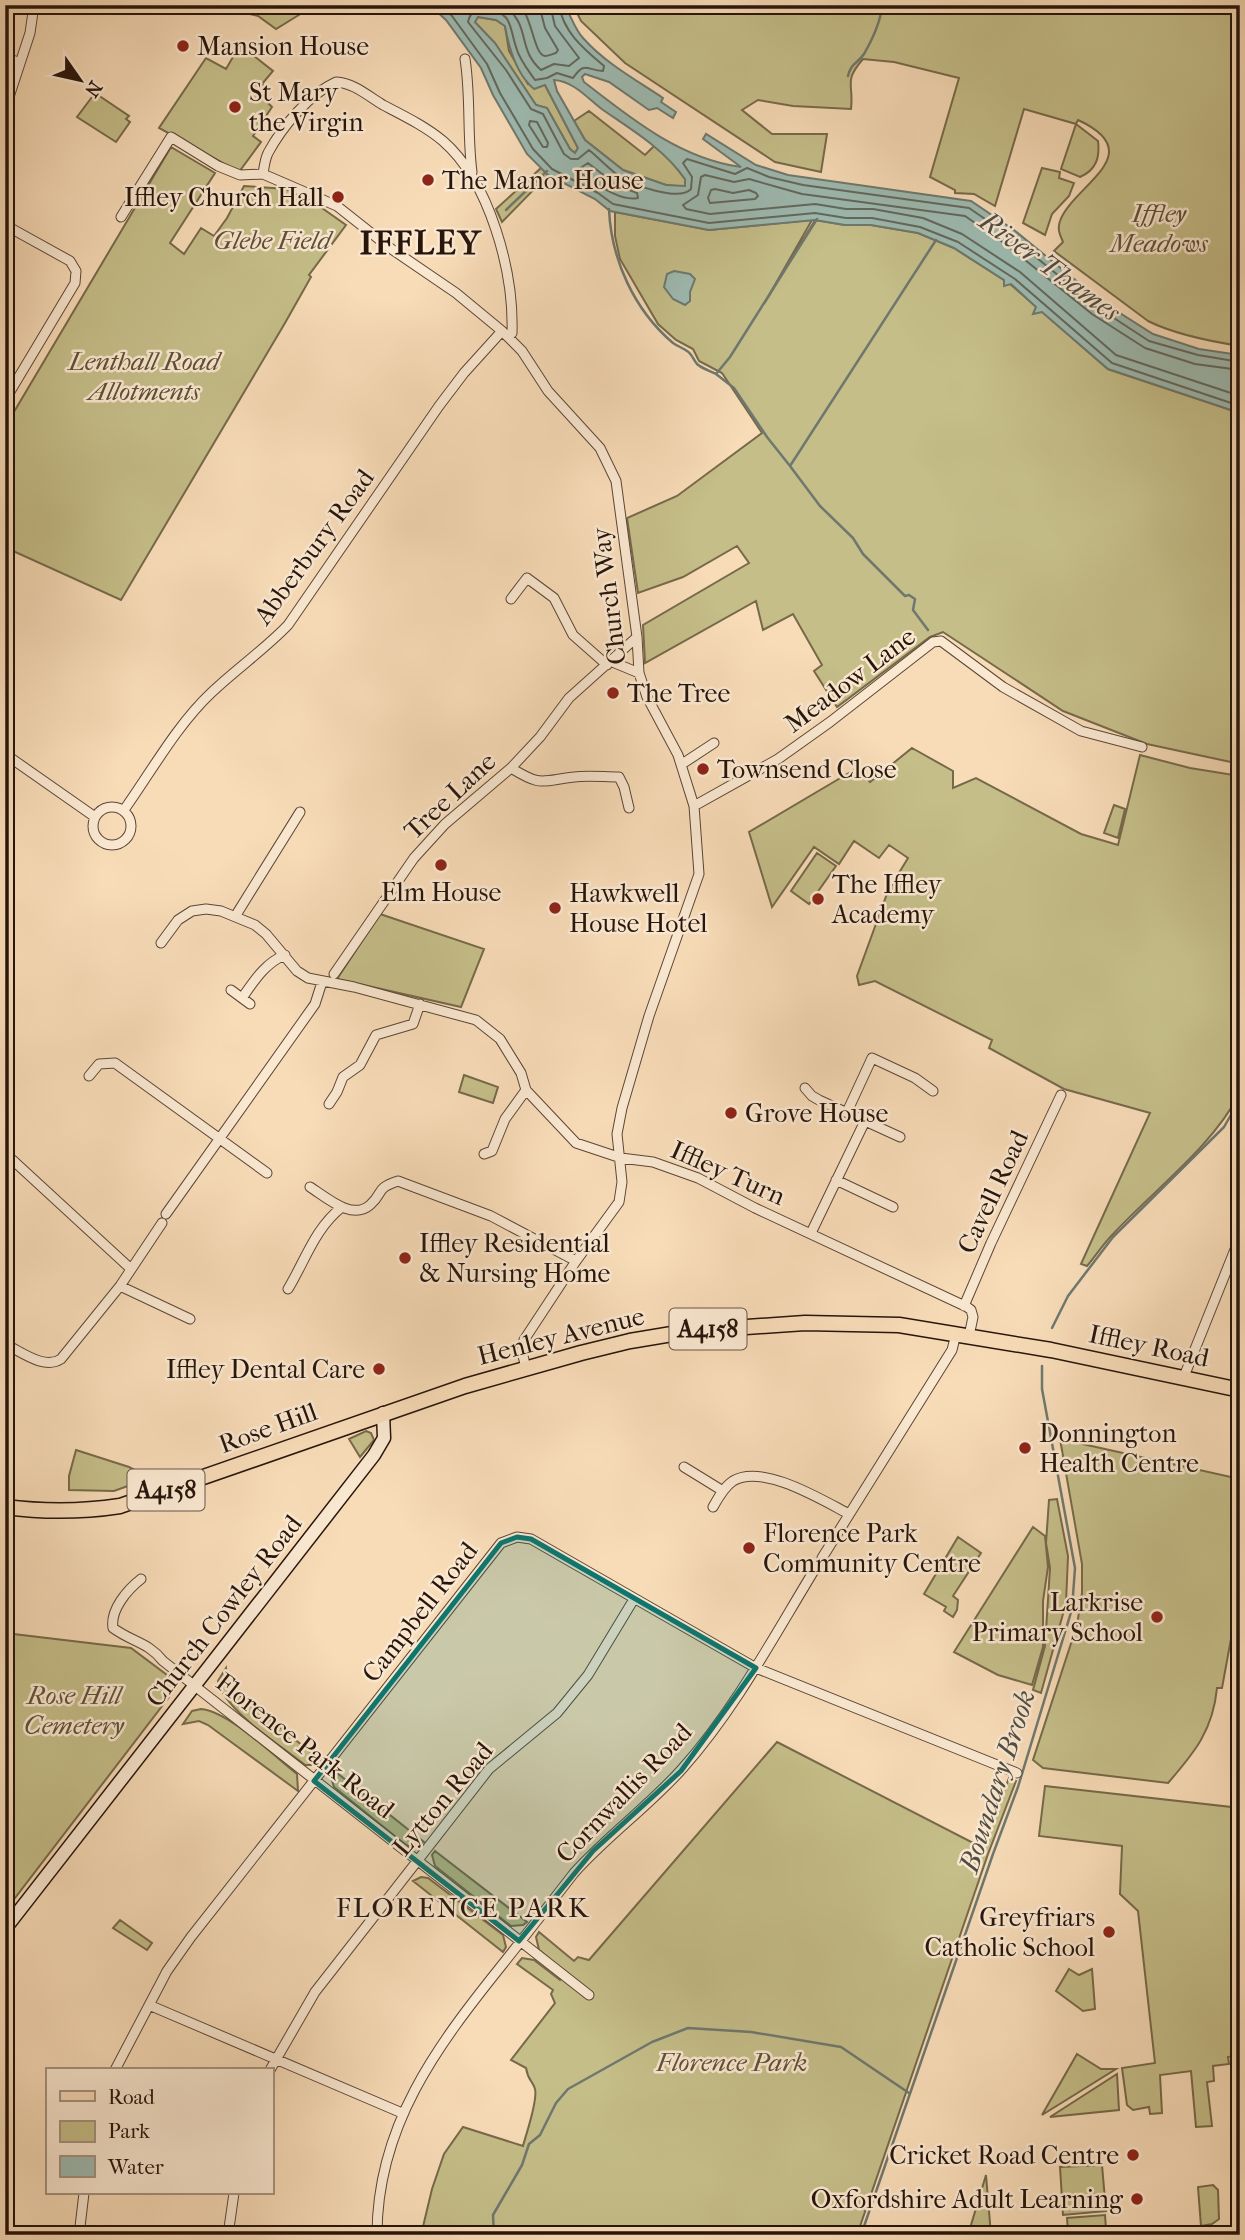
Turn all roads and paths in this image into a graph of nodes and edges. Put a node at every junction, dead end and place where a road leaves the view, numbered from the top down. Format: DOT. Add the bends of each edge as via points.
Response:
graph roads {
  1 [pos="34,5"];
  2 [pos="5,57"];
  3 [pos="465,59"];
  4 [pos="20,63"];
  5 [pos="5,109"];
  6 [pos="263,174"];
  7 [pos="472,174"];
  8 [pos="121,217"];
  9 [pos="5,225"];
  10 [pos="505,334"];
  11 [pos="5,396"];
  12 [pos="511,599"];
  13 [pos="637,637"];
  14 [pos="609,663"];
  15 [pos="639,673"];
  16 [pos="714,743"];
  17 [pos="1142,747"];
  18 [pos="5,754"];
  19 [pos="682,764"];
  20 [pos="511,768"];
  21 [pos="694,806"];
  22 [pos="629,808"];
  23 [pos="124,810"];
  24 [pos="300,812"];
  25 [pos="95,817"];
  26 [pos="236,915"];
  27 [pos="161,943"];
  28 [pos="285,955"];
  29 [pos="334,974"];
  30 [pos="322,982"];
  31 [pos="231,990"];
  32 [pos="420,1004"];
  33 [pos="89,1076"];
  34 [pos="806,1088"];
  35 [pos="526,1090"];
  36 [pos="933,1091"];
  37 [pos="1061,1095"];
  38 [pos="329,1104"];
  39 [pos="847,1112"];
  40 [pos="865,1121"];
  41 [pos="900,1137"];
  42 [pos="220,1139"];
  43 [pos="5,1153"];
  44 [pos="484,1154"];
  45 [pos="621,1158"];
  46 [pos="267,1173"];
  47 [pos="836,1180"];
  48 [pos="310,1188"];
  49 [pos="342,1207"];
  50 [pos="893,1207"];
  51 [pos="811,1233"];
  52 [pos="1240,1237"];
  53 [pos="1236,1254"];
  54 [pos="576,1261"];
  55 [pos="131,1269"];
  56 [pos="120,1286"];
  57 [pos="288,1289"];
  58 [pos="964,1306"];
  59 [pos="191,1321"];
  60 [pos="963,1335"];
  61 [pos="5,1344"];
  62 [pos="1047,1349"];
  63 [pos="526,1368"];
  64 [pos="1183,1379"];
  65 [pos="1240,1390"];
  66 [pos="383,1413"];
  67 [pos="684,1467"];
  68 [pos="723,1491"];
  69 [pos="5,1507"];
  70 [pos="713,1507"];
  71 [pos="849,1514"];
  72 [pos="141,1579"];
  73 [pos="634,1599"];
  74 [pos="756,1668"];
  75 [pos="194,1686"];
  76 [pos="1017,1773"];
  77 [pos="314,1781"];
  78 [pos="417,1861"];
  79 [pos="5,1929"];
  80 [pos="519,1941"];
  81 [pos="589,1995"];
  82 [pos="149,2005"];
  83 [pos="274,2059"];
  84 [pos="116,2068"];
  85 [pos="271,2068"];
  86 [pos="402,2113"];
  87 [pos="84,2194"];
  88 [pos="234,2194"];
  89 [pos="79,2235"];
  90 [pos="228,2235"];
  91 [pos="377,2235"];
  1 -- 4 [label="street"];
  2 -- 4 [label="street"];
  3 -- 7 [label="street"];
  4 -- 5 [label="street"];
  6 -- 7 [label="street" via="267,155 288,124 336,82 361,90 421,125 443,141"];
  6 -- 8 [label="street, Church Way" via="240,175 171,137"];
  6 -- 10 [label="street, Church Way" via="337,206"];
  7 -- 10 [label="street" via="505,262 513,310 512,333"];
  9 -- 11 [label="street" via="70,261 76,271 75,283"];
  10 -- 13 [label="street, Church Way" via="600,448 616,481"];
  10 -- 23 [label="street, Abberbury Road" via="464,373 439,406 288,625 211,693"];
  12 -- 14 [label="street" via="527,578 554,598 573,635"];
  13 -- 14 [label="street, Tree Lane"];
  13 -- 15 [label="street, Church Way"];
  14 -- 15 [label="street"];
  14 -- 20 [label="street, Tree Lane" via="569,698"];
  15 -- 19 [label="street, Church Way"];
  16 -- 19 [label="street"];
  17 -- 21 [label="street, Meadow Lane" via="1081,731 1003,687 941,641 933,642 778,759"];
  18 -- 25 [label="street"];
  19 -- 21 [label="street, Church Way"];
  20 -- 22 [label="street" via="532,781 619,778"];
  20 -- 29 [label="street, Tree Lane" via="445,824 414,858"];
  21 -- 45 [label="street, Church Way" via="699,874 622,1108 617,1134"];
  23 -- 25 [label="street" via="105,808"];
  23 -- 25 [label="street" via="131,820 131,832 117,845 99,840 93,829"];
  24 -- 26 [label="street"];
  26 -- 27 [label="street" via="192,911 178,920"];
  26 -- 28 [label="street" via="266,934"];
  28 -- 30 [label="street" via="297,971"];
  28 -- 31 [label="street" via="264,969 246,1001"];
  30 -- 32 [label="street"];
  30 -- 42 [label="street" via="315,1004"];
  32 -- 35 [label="street" via="476,1020 491,1030 510,1051"];
  32 -- 38 [label="street" via="413,1024 376,1035 360,1065 343,1077"];
  33 -- 42 [label="street" via="99,1064 115,1063"];
  34 -- 39 [label="street" via="812,1096"];
  35 -- 44 [label="street" via="505,1119 492,1151"];
  35 -- 45 [label="street, Iffley Turn" via="576,1143"];
  36 -- 39 [label="street" via="872,1058"];
  37 -- 58 [label="street, Cavell Road"];
  39 -- 40 [label="street"];
  40 -- 41 [label="street"];
  40 -- 47 [label="street"];
  42 -- 46 [label="street"];
  42 -- 55 [label="street"];
  43 -- 55 [label="street"];
  45 -- 51 [label="street, Iffley Turn" via="653,1162 698,1178"];
  45 -- 54 [label="street" via="620,1202"];
  47 -- 50 [label="street"];
  47 -- 51 [label="street"];
  48 -- 49 [label="street"];
  49 -- 54 [label="street" via="355,1211 369,1206 383,1186 398,1181 491,1216"];
  49 -- 57 [label="street" via="328,1218 306,1251"];
  51 -- 58 [label="street, Iffley Turn"];
  52 -- 53 [label="street"];
  53 -- 64 [label="street"];
  54 -- 63 [label="street" via="524,1340"];
  55 -- 56 [label="street"];
  56 -- 59 [label="street"];
  56 -- 61 [label="street" via="54,1364"];
  58 -- 60 [label="street" via="974,1317"];
  60 -- 62 [label="main road, Henley Avenue / A4158"];
  60 -- 63 [label="main road, Henley Avenue / A4158" via="865,1323 763,1324 630,1341"];
  60 -- 71 [label="street, Cornwallis Road"];
  62 -- 64 [label="main road, Iffley Road / A4158"];
  63 -- 66 [label="main road, Henley Avenue / A4158"];
  64 -- 65 [label="main road, Iffley Road / A4158"];
  66 -- 69 [label="main road, Rose Hill / A4158" via="120,1506 59,1511"];
  66 -- 75 [label="main road, Church Cowley Road" via="384,1438 374,1455"];
  67 -- 68 [label="street"];
  68 -- 70 [label="street"];
  68 -- 71 [label="street" via="730,1482 754,1476 780,1481"];
  71 -- 74 [label="street, Cornwallis Road"];
  72 -- 75 [label="street, Florence Park Road" via="115,1610 113,1628 149,1646"];
  73 -- 74 [label="street, Campbell Road"];
  73 -- 77 [label="street, Campbell Road" via="531,1539 517,1536 501,1543"];
  73 -- 78 [label="street, Lytton Road" via="588,1675 557,1713 489,1769"];
  74 -- 76 [label="street, Campbell Road"];
  74 -- 80 [label="street, Cornwallis Road" via="681,1771 593,1852"];
  75 -- 77 [label="street, Florence Park Road"];
  75 -- 79 [label="main road, Church Cowley Road"];
  77 -- 78 [label="street, Florence Park Road"];
  77 -- 82 [label="street, Campbell Road" via="191,1937"];
  78 -- 80 [label="street, Florence Park Road"];
  78 -- 83 [label="street, Lytton Road" via="314,1992"];
  80 -- 81 [label="street, Florence Park Road"];
  80 -- 86 [label="street, Cornwallis Road" via="450,2030"];
  82 -- 83 [label="street"];
  82 -- 84 [label="street, Campbell Road"];
  83 -- 85 [label="street, Lytton Road"];
  83 -- 86 [label="street"];
  86 -- 91 [label="street, Cornwallis Road" via="386,2163"];
  87 -- 89 [label="street"];
  88 -- 90 [label="street"];
}
